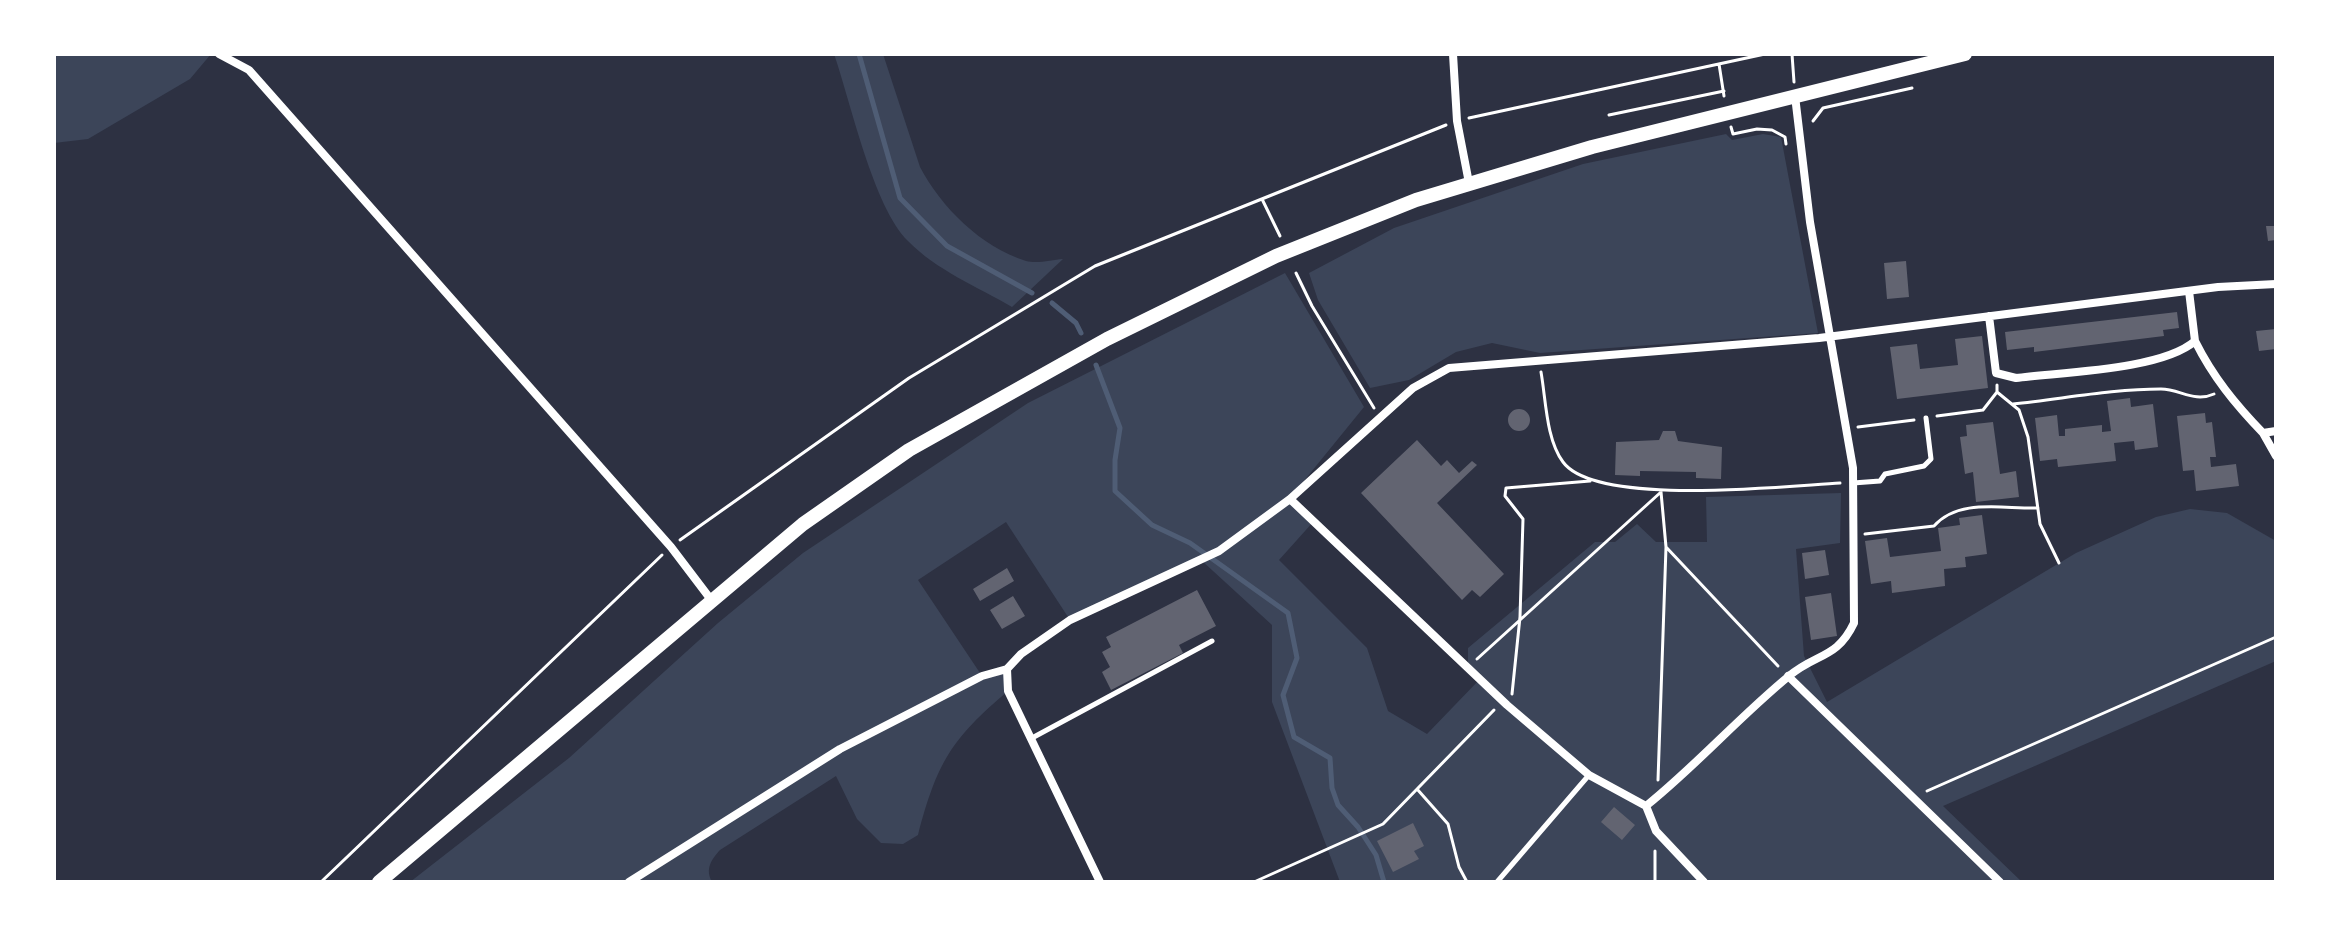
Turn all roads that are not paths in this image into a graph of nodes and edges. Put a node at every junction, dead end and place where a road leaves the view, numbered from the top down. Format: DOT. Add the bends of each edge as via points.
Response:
graph roads {
  1 [pos="219,54"];
  2 [pos="1453,54"];
  3 [pos="1965,54"];
  4 [pos="1795,96"];
  5 [pos="1469,183"];
  6 [pos="2276,284"];
  7 [pos="2189,291"];
  8 [pos="1989,316"];
  9 [pos="1830,336"];
  10 [pos="2195,341"];
  11 [pos="1926,418"];
  12 [pos="2276,431"];
  13 [pos="2263,433"];
  14 [pos="2276,456"];
  15 [pos="1851,483"];
  16 [pos="1290,499"];
  17 [pos="712,601"];
  18 [pos="1212,641"];
  19 [pos="1007,669"];
  20 [pos="1788,676"];
  21 [pos="1032,738"];
  22 [pos="1589,775"];
  23 [pos="1646,806"];
  24 [pos="379,882"];
  25 [pos="629,882"];
  26 [pos="1100,882"];
  27 [pos="1497,882"];
  28 [pos="1704,882"];
  29 [pos="2000,882"];
  1 -- 17 [label="street" via="249,70 671,547"];
  2 -- 5 [label="street" via="1457,121"];
  3 -- 4 [label="main road"];
  4 -- 5 [label="main road"];
  4 -- 9 [label="street"];
  5 -- 17 [label="main road" via="1276,256 1082,352 909,450 803,524"];
  6 -- 7 [label="street"];
  7 -- 8 [label="street"];
  7 -- 10 [label="street"];
  8 -- 9 [label="street"];
  8 -- 10 [label="street" via="1996,373 2016,378 2153,361"];
  9 -- 15 [label="street" via="1848,428"];
  9 -- 16 [label="street" via="1449,368 1379,416"];
  10 -- 13 [label="street" via="2222,389"];
  11 -- 15 [label="lane" via="1931,459 1924,466 1885,474 1880,481"];
  12 -- 13 [label="street"];
  13 -- 14 [label="street"];
  15 -- 20 [label="street" via="1854,623 1845,643"];
  16 -- 19 [label="street" via="1219,551 1070,620"];
  16 -- 22 [label="street" via="1507,705"];
  17 -- 24 [label="main road"];
  18 -- 21 [label="lane"];
  19 -- 21 [label="street" via="1008,691"];
  19 -- 25 [label="street" via="982,676 840,749"];
  20 -- 23 [label="street"];
  20 -- 29 [label="street"];
  21 -- 26 [label="street"];
  22 -- 23 [label="street"];
  22 -- 27 [label="lane"];
  23 -- 28 [label="street" via="1656,831"];
}
